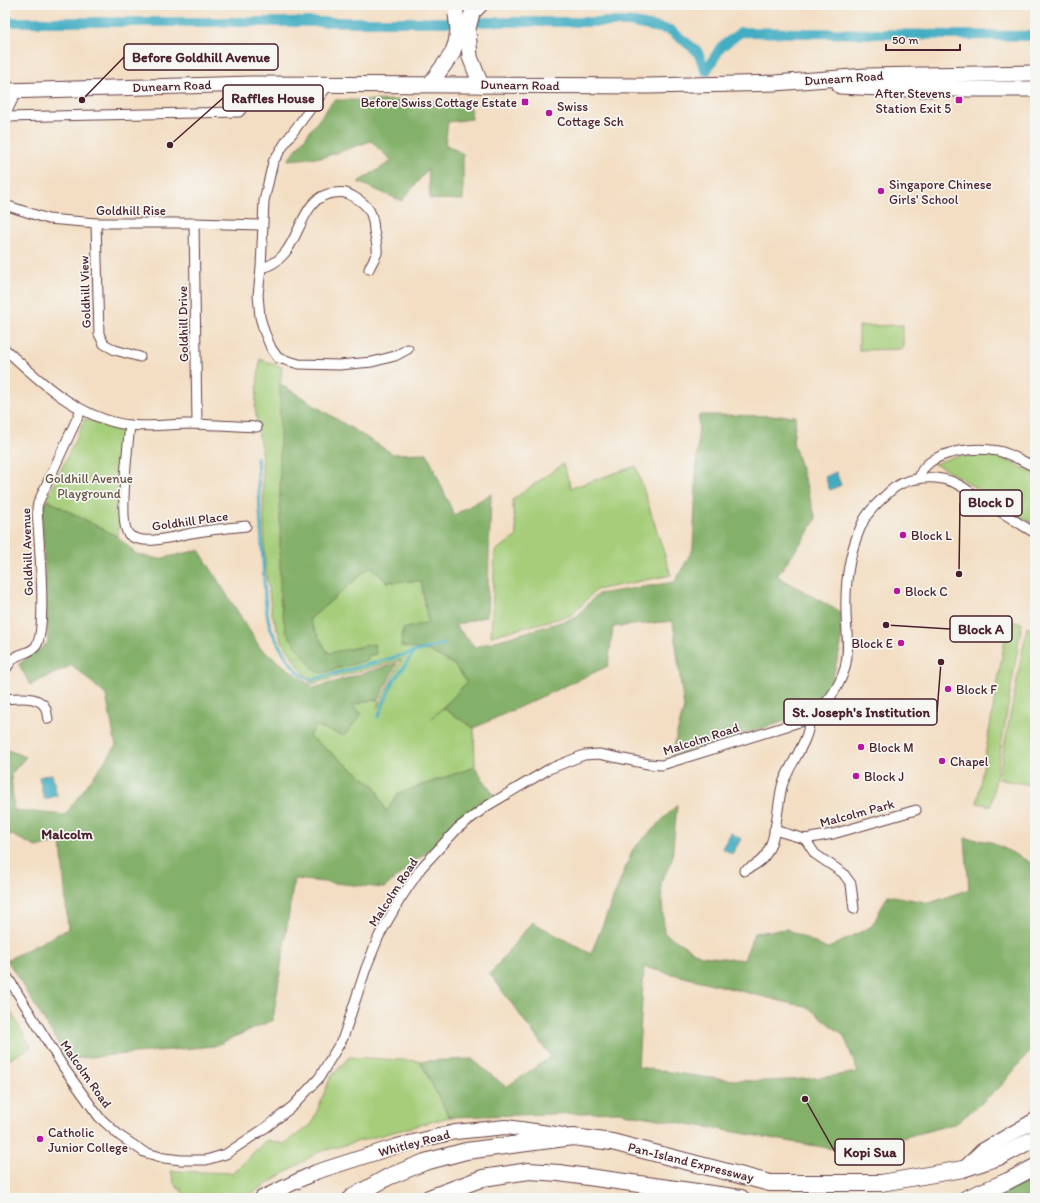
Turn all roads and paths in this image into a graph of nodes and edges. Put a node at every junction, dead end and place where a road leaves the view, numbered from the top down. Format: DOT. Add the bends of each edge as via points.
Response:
graph roads {
  1 [pos="476,9"];
  2 [pos="453,10"];
  3 [pos="462,43"];
  4 [pos="1035,73"];
  5 [pos="775,83"];
  6 [pos="245,84"];
  7 [pos="329,84"];
  8 [pos="430,84"];
  9 [pos="481,85"];
  10 [pos="1035,89"];
  11 [pos="11,91"];
  12 [pos="5,117"];
  13 [pos="5,205"];
  14 [pos="96,223"];
  15 [pos="194,223"];
  16 [pos="259,225"];
  17 [pos="261,268"];
  18 [pos="369,269"];
  19 [pos="408,349"];
  20 [pos="5,350"];
  21 [pos="140,357"];
  22 [pos="81,410"];
  23 [pos="197,424"];
  24 [pos="130,425"];
  25 [pos="257,427"];
  26 [pos="1035,467"];
  27 [pos="919,479"];
  28 [pos="246,526"];
  29 [pos="1035,533"];
  30 [pos="5,670"];
  31 [pos="5,698"];
  32 [pos="48,719"];
  33 [pos="809,719"];
  34 [pos="916,810"];
  35 [pos="774,830"];
  36 [pos="805,839"];
  37 [pos="744,870"];
  38 [pos="854,909"];
  39 [pos="5,973"];
  40 [pos="1035,1120"];
  41 [pos="573,1137"];
  42 [pos="1035,1138"];
  43 [pos="1035,1167"];
  44 [pos="963,1169"];
  45 [pos="684,1190"];
  46 [pos="262,1198"];
  47 [pos="351,1198"];
  48 [pos="429,1198"];
  49 [pos="709,1198"];
  50 [pos="741,1198"];
  51 [pos="967,1198"];
  1 -- 3 [label="highway, bridge"];
  2 -- 3 [label="highway, bridge"];
  3 -- 8 [label="highway"];
  3 -- 9 [label="highway"];
  4 -- 5 [label="highway, Dunearn Road" via="866,76"];
  5 -- 9 [label="highway, Dunearn Road" via="648,86"];
  5 -- 10 [label="highway" via="899,89"];
  6 -- 7 [label="highway, Dunearn Road"];
  6 -- 11 [label="highway, Dunearn Road"];
  6 -- 12 [label="street" via="246,101 239,112"];
  7 -- 8 [label="highway, Dunearn Road"];
  7 -- 17 [label="street" via="273,162 264,201"];
  8 -- 9 [label="highway, Dunearn Road"];
  11 -- 12 [label="street"];
  13 -- 14 [label="street, Goldhill Rise" via="48,219"];
  14 -- 15 [label="street, Goldhill Rise"];
  14 -- 21 [label="street, Goldhill View" via="99,334 104,344"];
  15 -- 16 [label="street, Goldhill Rise"];
  15 -- 23 [label="street, Goldhill Drive"];
  17 -- 18 [label="street" via="272,265 285,254 306,213 316,201 327,193 345,192 367,207 374,218 377,252"];
  17 -- 19 [label="street" via="258,295 260,317 264,332 278,358 299,364 352,364 386,359"];
  20 -- 22 [label="street" via="36,378"];
  22 -- 24 [label="street"];
  22 -- 30 [label="street, Goldhill Avenue" via="37,508 42,598 39,639 35,647 14,658"];
  23 -- 24 [label="street"];
  23 -- 25 [label="street"];
  24 -- 28 [label="street, Goldhill Place" via="124,509 127,532 130,535 144,540 155,540"];
  26 -- 27 [label="street" via="999,451 977,449 952,453 932,461 923,468"];
  27 -- 29 [label="street, Malcolm Road" via="938,478 954,482"];
  27 -- 33 [label="street, Malcolm Road" via="909,480 894,487 865,519 850,557 846,585 848,650 845,667 837,687 825,705"];
  31 -- 32 [label="street" via="34,699 45,706"];
  33 -- 35 [label="street" via="805,739 783,786"];
  33 -- 39 [label="street, Malcolm Road" via="662,765 599,754 584,755 550,770 487,806 458,828 421,868 399,901 379,936 366,968 344,1038 319,1078 268,1126 226,1154 206,1160 164,1158 144,1152 120,1136 99,1118 64,1068"];
  34 -- 36 [label="street, Malcolm Park" via="834,834"];
  35 -- 36 [label="street, Malcolm Park"];
  35 -- 37 [label="street" via="764,857 756,865"];
  36 -- 38 [label="street, Malcolm Park" via="815,854 843,873 851,884"];
  40 -- 44 [label="main road" via="982,1151"];
  41 -- 44 [label="highway, Pan-Island Expressway" via="612,1142 770,1183 880,1183"];
  41 -- 46 [label="main road, Whitley Road" via="506,1127 455,1132 397,1146 316,1172"];
  41 -- 47 [label="highway, Pan-Island Expressway" via="507,1144 425,1162 388,1177"];
  42 -- 44 [label="highway, Pan-Island Expressway" via="1002,1156"];
  43 -- 51 [label="highway"];
  45 -- 48 [label="highway, Pan-Island Expressway" via="529,1171 483,1178"];
  45 -- 49 [label="highway"];
  45 -- 50 [label="highway, Pan-Island Expressway"];
}
